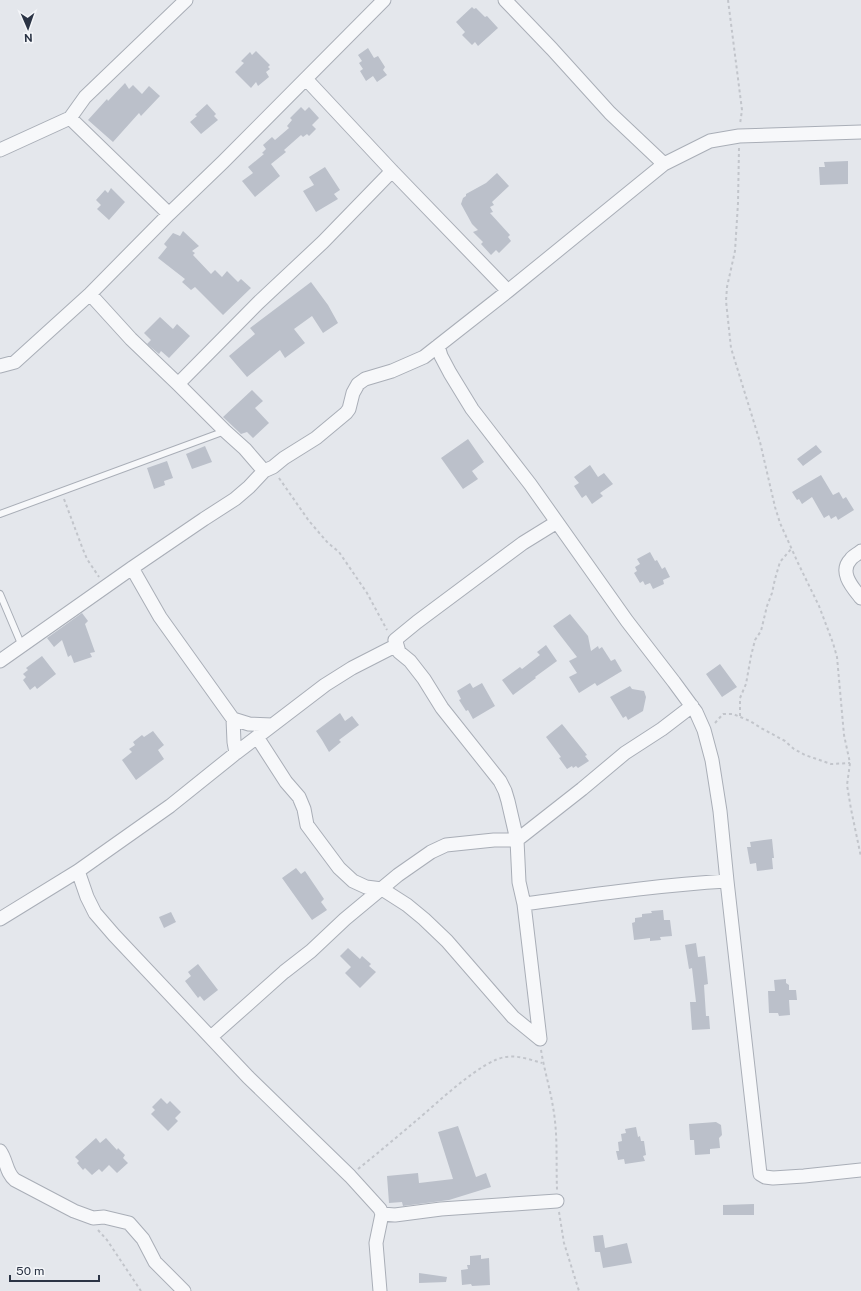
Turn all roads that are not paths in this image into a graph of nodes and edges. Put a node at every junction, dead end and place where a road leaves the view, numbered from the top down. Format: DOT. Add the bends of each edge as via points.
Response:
graph roads {
  1 [pos="186,0"];
  2 [pos="384,0"];
  3 [pos="505,0"];
  4 [pos="306,79"];
  5 [pos="70,118"];
  6 [pos="861,132"];
  7 [pos="0,150"];
  8 [pos="664,164"];
  9 [pos="392,171"];
  10 [pos="169,214"];
  11 [pos="508,291"];
  12 [pos="90,294"];
  13 [pos="438,346"];
  14 [pos="0,366"];
  15 [pos="178,384"];
  16 [pos="224,431"];
  17 [pos="268,469"];
  18 [pos="0,514"];
  19 [pos="557,522"];
  20 [pos="861,551"];
  21 [pos="132,568"];
  22 [pos="0,594"];
  23 [pos="861,598"];
  24 [pos="396,643"];
  25 [pos="22,646"];
  26 [pos="0,661"];
  27 [pos="692,706"];
  28 [pos="233,719"];
  29 [pos="272,725"];
  30 [pos="257,737"];
  31 [pos="236,753"];
  32 [pos="517,840"];
  33 [pos="78,871"];
  34 [pos="727,881"];
  35 [pos="382,889"];
  36 [pos="524,904"];
  37 [pos="0,919"];
  38 [pos="211,1037"];
  39 [pos="0,1151"];
  40 [pos="861,1170"];
  41 [pos="557,1201"];
  42 [pos="382,1214"];
  43 [pos="184,1291"];
  44 [pos="380,1291"];
  1 -- 5 [label="street" via="84,97"];
  2 -- 4 [label="street"];
  3 -- 8 [label="street" via="610,114"];
  4 -- 9 [label="street"];
  4 -- 10 [label="street"];
  5 -- 7 [label="street"];
  5 -- 10 [label="street"];
  6 -- 8 [label="street" via="739,136 710,141"];
  8 -- 11 [label="street"];
  9 -- 11 [label="street"];
  9 -- 15 [label="street"];
  10 -- 12 [label="street"];
  11 -- 13 [label="street"];
  12 -- 14 [label="street" via="15,362"];
  12 -- 15 [label="street"];
  13 -- 17 [label="street" via="424,357 365,379 355,388 346,413 316,438"];
  13 -- 19 [label="street" via="450,374 472,409"];
  15 -- 16 [label="street"];
  16 -- 17 [label="street"];
  16 -- 18 [label="lane"];
  17 -- 21 [label="street" via="235,499"];
  19 -- 24 [label="street" via="523,543 417,622"];
  19 -- 27 [label="street" via="627,621"];
  20 -- 23 [label="street" via="850,559 846,570 849,584"];
  21 -- 25 [label="street"];
  21 -- 28 [label="street" via="160,617"];
  22 -- 25 [label="lane"];
  24 -- 29 [label="street" via="325,685"];
  24 -- 32 [label="street" via="399,652 410,661 442,708 500,781 508,801"];
  25 -- 26 [label="street"];
  27 -- 32 [label="street" via="625,753"];
  27 -- 34 [label="street" via="704,730 712,760"];
  28 -- 29 [label="street" via="249,724"];
  28 -- 31 [label="street"];
  29 -- 30 [label="street"];
  30 -- 31 [label="street"];
  30 -- 35 [label="street" via="286,782 299,797 308,825 339,868 353,881 366,887"];
  31 -- 33 [label="street" via="170,806"];
  32 -- 35 [label="street" via="446,845 430,852"];
  32 -- 36 [label="street" via="519,882"];
  33 -- 37 [label="street"];
  33 -- 38 [label="street" via="95,913"];
  34 -- 36 [label="street" via="623,890"];
  34 -- 40 [label="street" via="760,1174 773,1178"];
  35 -- 36 [label="street" via="424,919 447,941 512,1017 540,1039"];
  35 -- 38 [label="street"];
  38 -- 42 [label="street" via="248,1077 350,1176 376,1203"];
  39 -- 43 [label="street" via="9,1174 15,1180 74,1211 94,1218 104,1217 129,1222 143,1239 155,1262"];
  41 -- 42 [label="street"];
  42 -- 44 [label="street" via="376,1243"];
}
